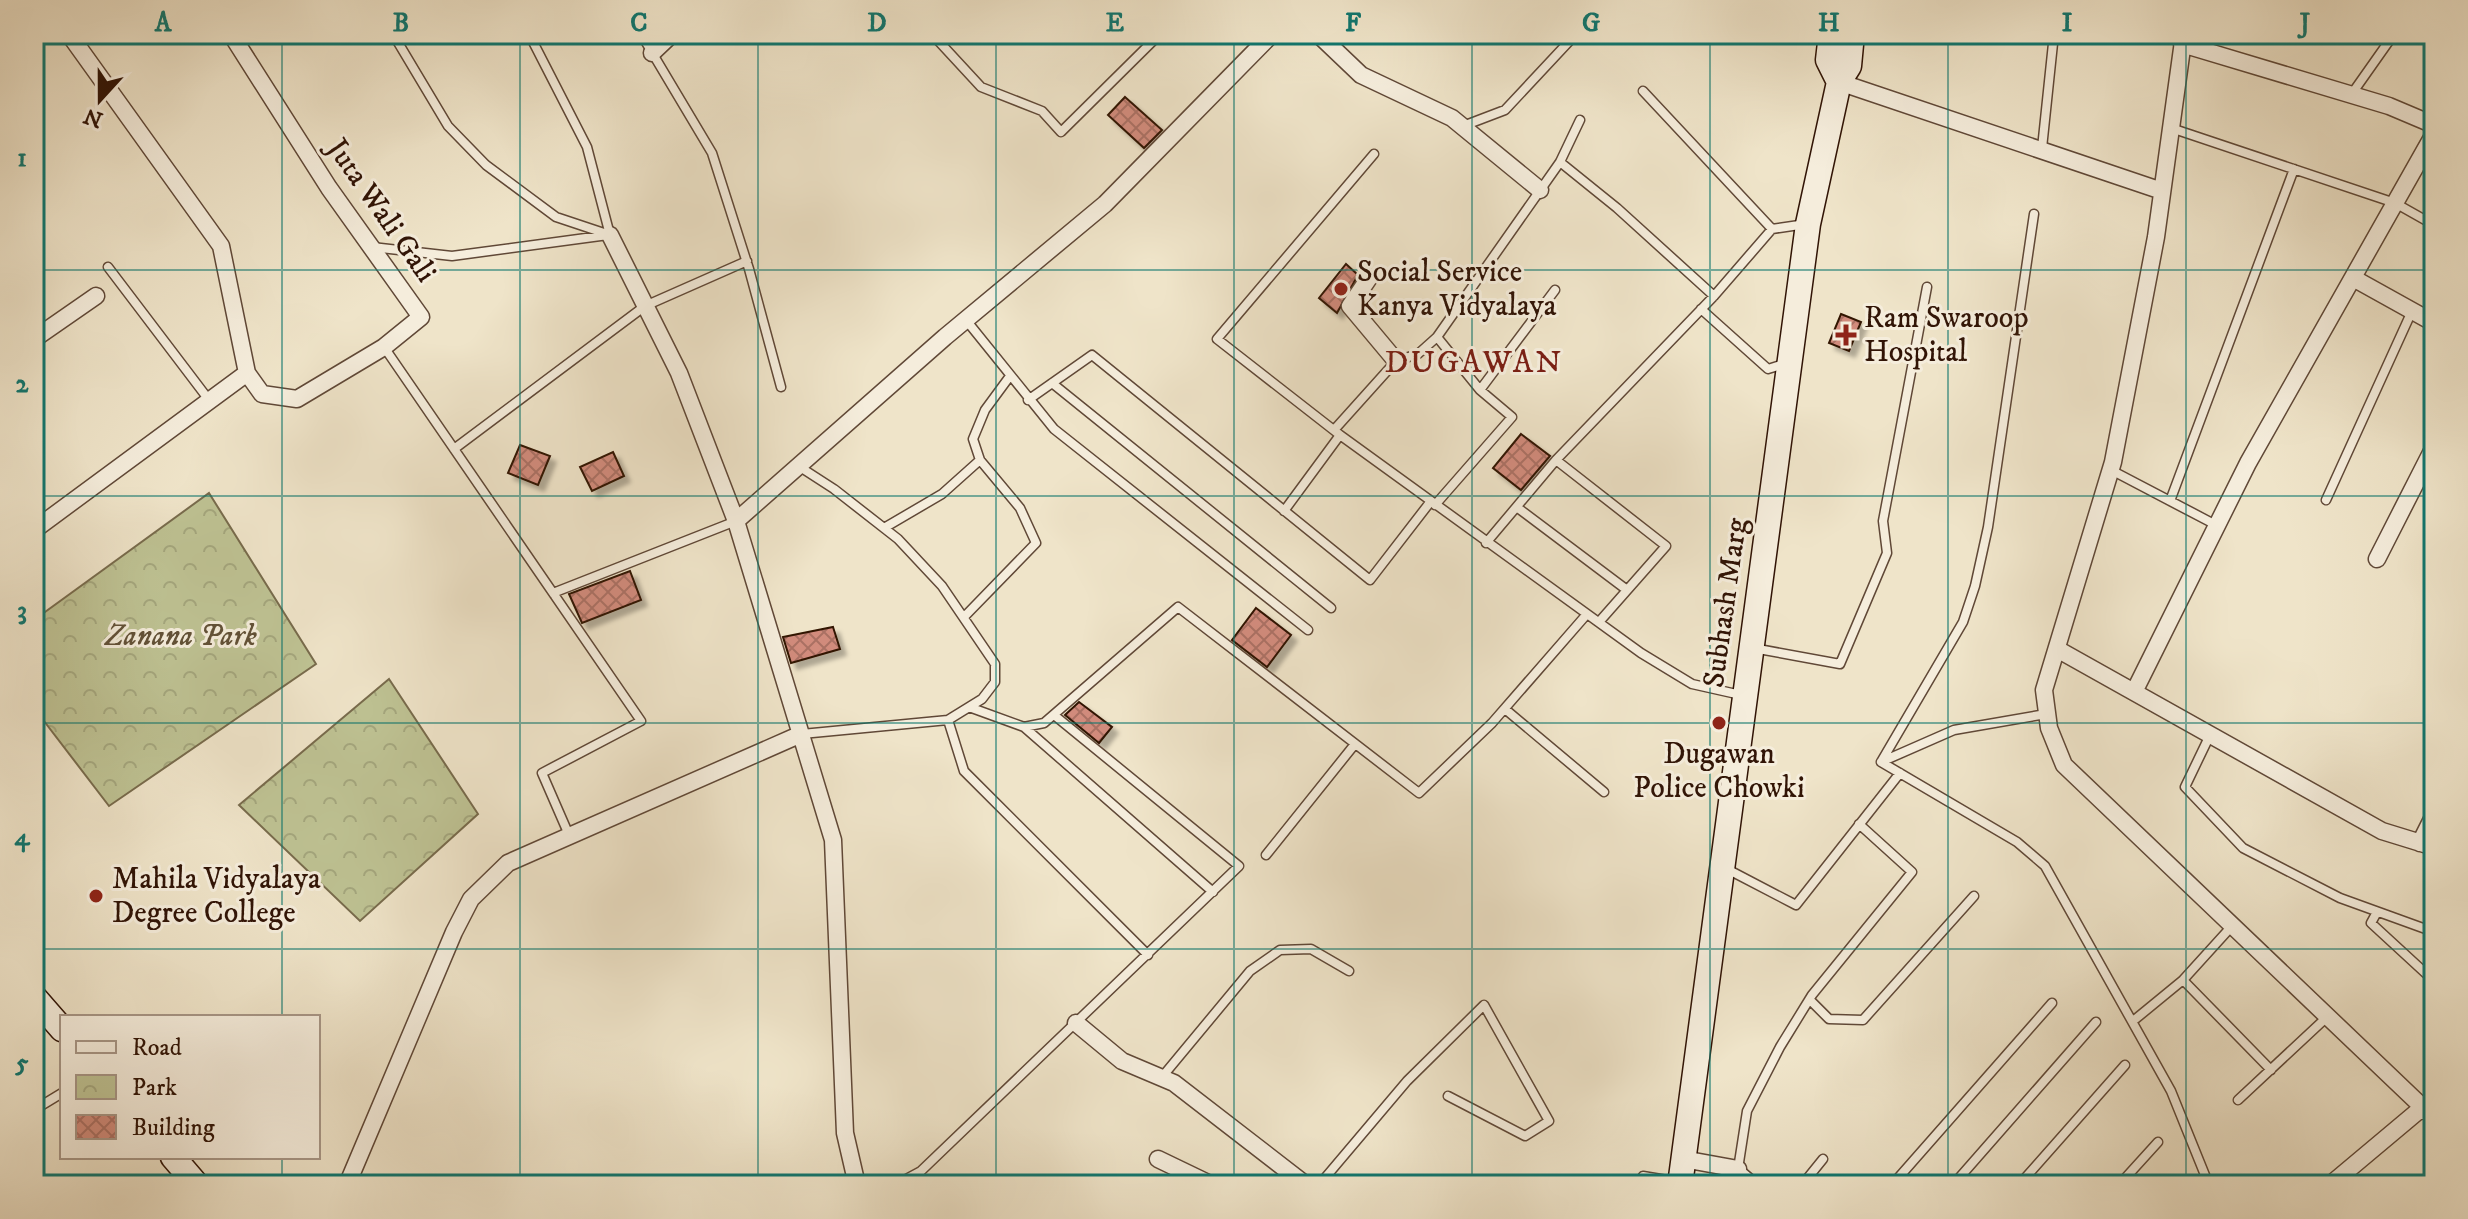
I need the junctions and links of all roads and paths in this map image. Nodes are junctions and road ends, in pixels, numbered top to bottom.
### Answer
1 (69, 34) edge
2 (231, 34) edge
3 (393, 34) edge
4 (529, 34) edge
5 (641, 34) edge
6 (672, 34) edge
7 (932, 34) edge
8 (1160, 34) edge
9 (1272, 34) edge
10 (1318, 34) edge
11 (1576, 34) edge
12 (1831, 34) edge
13 (1852, 34) edge
14 (2054, 34) edge
15 (2394, 34) edge
16 (2183, 39) edge
17 (652, 53) junction
18 (1839, 82) junction
19 (1643, 91) dead end
20 (2351, 95) junction
21 (1580, 120) dead end
22 (2434, 125) edge
23 (1462, 127) junction
24 (2171, 128) junction
25 (2434, 134) edge
26 (2042, 148) junction
27 (1374, 154) dead end
28 (1560, 162) junction
29 (2294, 169) junction
30 (1540, 190) junction
31 (2162, 191) junction
32 (2395, 203) junction
33 (2034, 214) dead end
34 (1808, 224) junction
35 (2434, 225) edge
36 (1772, 229) junction
37 (610, 235) junction
38 (371, 247) junction
39 (747, 261) junction
40 (108, 267) dead end
41 (1369, 278) dead end
42 (2353, 278) junction
43 (1927, 287) dead end
44 (1555, 290) dead end
45 (96, 296) dead end
46 (1714, 296) junction
47 (645, 306) junction
48 (1701, 309) junction
49 (2412, 311) junction
50 (966, 320) junction
51 (2434, 323) edge
52 (1437, 337) junction
53 (34, 339) edge
54 (384, 347) junction
55 (1396, 361) junction
56 (1791, 361) junction
57 (247, 373) junction
58 (1010, 376) junction
59 (1052, 383) junction
60 (781, 387) dead end
61 (1480, 390) junction
62 (209, 400) junction
63 (1028, 400) junction
64 (1337, 432) junction
65 (2434, 447) edge
66 (454, 449) junction
67 (980, 460) junction
68 (1556, 460) junction
69 (800, 467) junction
70 (2111, 470) junction
71 (2326, 500) dead end
72 (2170, 501) junction
73 (1433, 503) junction
74 (1518, 508) junction
75 (1284, 511) junction
76 (736, 521) junction
77 (2217, 526) junction
78 (884, 528) junction
79 (34, 530) edge
80 (1486, 543) junction
81 (2377, 559) dead end
82 (1627, 590) junction
83 (553, 593) junction
84 (1331, 608) dead end
85 (1587, 614) junction
86 (965, 616) junction
87 (1599, 622) junction
88 (1308, 630) dead end
89 (1752, 648) junction
90 (2057, 649) junction
91 (2134, 692) junction
92 (1745, 696) junction
93 (969, 707) junction
94 (1505, 709) junction
95 (2047, 714) junction
96 (1054, 715) junction
97 (948, 720) junction
98 (1024, 727) junction
99 (799, 735) junction
100 (2210, 735) junction
101 (1355, 744) junction
102 (1881, 762) junction
103 (1900, 773) junction
104 (1604, 792) dead end
105 (2434, 815) edge
106 (1859, 824) junction
107 (569, 836) junction
108 (2427, 845) edge
109 (1266, 855) dead end
110 (1721, 866) junction
111 (1213, 892) junction
112 (1974, 896) dead end
113 (2377, 912) junction
114 (2232, 926) junction
115 (2434, 932) edge
116 (1148, 955) junction
117 (1349, 971) dead end
118 (2183, 980) junction
119 (2434, 981) edge
120 (34, 997) edge
121 (1811, 1001) junction
122 (2052, 1003) dead end
123 (2327, 1017) junction
124 (2133, 1021) junction
125 (2096, 1022) dead end
126 (1076, 1023) junction
127 (60, 1027) edge
128 (2125, 1065) dead end
129 (2271, 1070) junction
130 (1161, 1077) junction
131 (60, 1094) edge
132 (1448, 1096) dead end
133 (2238, 1100) dead end
134 (34, 1110) edge
135 (2431, 1115) edge
136 (2158, 1142) dead end
137 (175, 1159) edge
138 (1158, 1159) dead end
139 (1823, 1159) dead end
140 (1738, 1169) junction
141 (1682, 1176) edge
142 (197, 1185) edge
143 (347, 1185) edge
144 (857, 1185) edge
145 (895, 1185) edge
146 (1212, 1185) edge
147 (1306, 1185) edge
148 (1319, 1185) edge
149 (1638, 1185) edge
150 (1731, 1185) edge
151 (1758, 1185) edge
152 (1802, 1185) edge
153 (1892, 1185) edge
154 (1953, 1185) edge
155 (2019, 1185) edge
156 (2119, 1185) edge
157 (2209, 1185) edge
158 (2330, 1185) edge

1 - 57 street
2 - 38 street, Juta Wali Gali
3 - 37 lane
4 - 37 lane
5 - 17 lane
6 - 17 street
7 - 8 lane
9 - 50 street
10 - 23 street
11 - 23 lane
12 - 18 main road, Subhash Marg
13 - 18 main road
14 - 26 lane
15 - 20 lane
16 - 20 street
16 - 24 street
17 - 39 lane
18 - 26 street
18 - 34 main road, Subhash Marg
19 - 36 lane
20 - 22 street
21 - 28 lane
23 - 30 street
24 - 29 lane
24 - 31 street
25 - 32 street
26 - 31 street
27 - 64 lane
28 - 30 lane
28 - 46 lane
29 - 32 lane
29 - 72 lane
30 - 52 lane
31 - 70 street
32 - 35 lane
32 - 42 street
33 - 102 lane
34 - 36 lane
34 - 56 main road, Subhash Marg
36 - 46 lane
37 - 38 lane
37 - 47 street
38 - 54 street, Juta Wali Gali
39 - 47 lane
39 - 60 lane
40 - 62 lane
41 - 55 street
42 - 49 street
42 - 77 street
43 - 89 lane
44 - 61 lane
45 - 53 street
46 - 48 lane
47 - 66 lane
47 - 76 street
48 - 56 lane
48 - 68 lane
49 - 51 street
49 - 71 lane
50 - 58 lane
50 - 69 street
52 - 55 lane
52 - 61 lane
54 - 57 street, Juta Wali Gali
54 - 66 lane
55 - 64 lane
56 - 89 main road, Subhash Marg
57 - 62 street
58 - 63 lane
58 - 67 lane
59 - 63 lane
59 - 75 lane
59 - 84 lane
61 - 73 lane
62 - 79 street
63 - 88 lane
64 - 73 lane
64 - 75 lane
65 - 81 street
66 - 83 lane
67 - 78 lane
67 - 86 lane
68 - 74 lane
68 - 82 lane
69 - 76 street
69 - 78 lane
70 - 72 lane
70 - 90 street
72 - 77 lane
73 - 75 lane
73 - 80 lane
74 - 80 lane
74 - 82 lane
76 - 83 lane
76 - 99 street
77 - 91 street
78 - 86 lane
80 - 85 lane
82 - 87 lane
83 - 107 lane
85 - 87 lane
85 - 94 lane
86 - 93 lane
87 - 92 lane
89 - 92 main road, Subhash Marg
90 - 91 street
90 - 95 street
91 - 100 street
92 - 110 main road, Subhash Marg
93 - 97 lane
93 - 98 lane
94 - 101 lane
94 - 104 lane
95 - 102 lane
95 - 114 street
96 - 98 lane
96 - 101 lane
96 - 111 lane
97 - 99 lane
97 - 116 lane
98 - 111 lane
99 - 107 street
99 - 144 street
100 - 108 street
100 - 113 lane
101 - 109 lane
102 - 103 lane
103 - 106 lane
103 - 124 lane
105 - 108 street
106 - 110 lane
106 - 121 lane
107 - 143 street
110 - 141 main road, Subhash Marg
111 - 116 lane
112 - 121 lane
113 - 115 lane
113 - 119 lane
114 - 118 lane
114 - 123 street
116 - 126 lane
117 - 130 lane
118 - 124 lane
118 - 129 lane
120 - 127 main road
121 - 140 lane
122 - 153 lane
123 - 129 lane
123 - 135 street
124 - 157 lane
125 - 154 lane
126 - 130 street
126 - 145 lane
128 - 155 lane
129 - 133 lane
130 - 147 street
131 - 134 lane
132 - 148 lane
135 - 158 street
136 - 156 lane
137 - 142 main road
138 - 146 street
139 - 152 lane
140 - 141 street
140 - 150 lane
140 - 151 lane
141 - 149 lane

